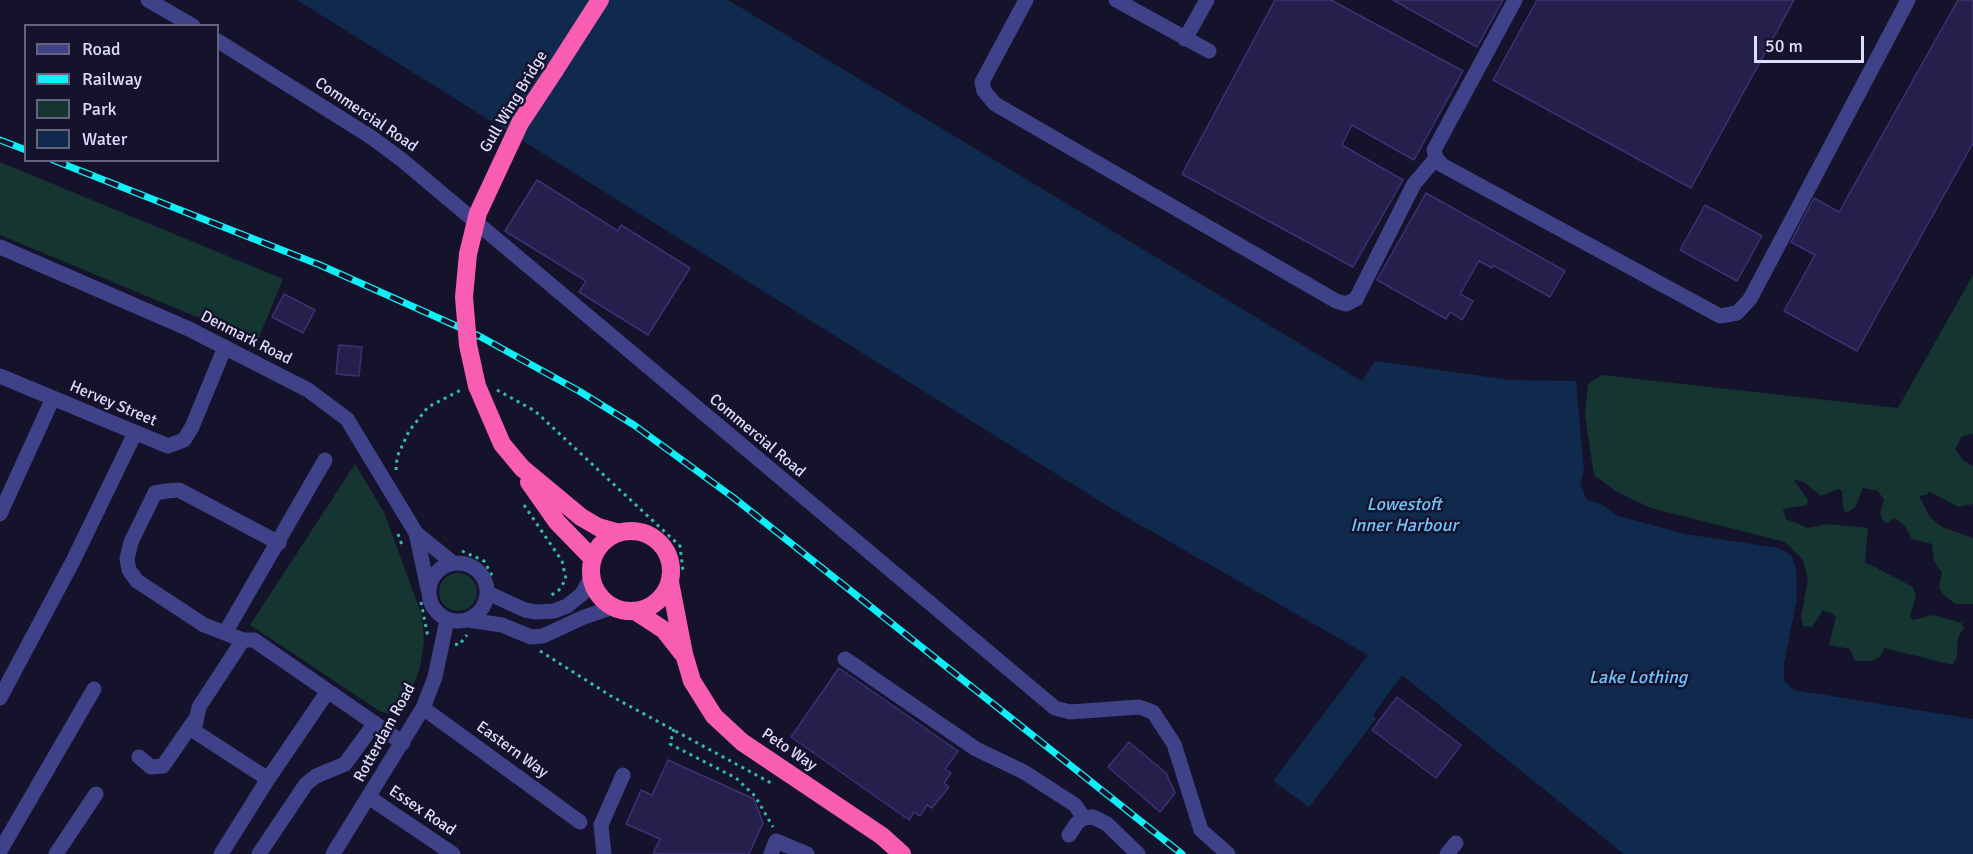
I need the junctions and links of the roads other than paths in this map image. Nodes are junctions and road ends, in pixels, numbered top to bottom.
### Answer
1 (148, 0) edge
2 (600, 0) edge
3 (1026, 0) edge
4 (1116, 0) edge
5 (1207, 0) edge
6 (1515, 0) edge
7 (1908, 0) edge
8 (190, 24) edge
9 (1185, 39) junction
10 (219, 42) edge
11 (1209, 51) dead end
12 (1436, 158) junction
13 (0, 247) edge
14 (225, 347) junction
15 (0, 376) edge
16 (53, 398) junction
17 (135, 433) junction
18 (325, 460) dead end
19 (522, 468) junction
20 (0, 514) edge
21 (416, 533) junction
22 (619, 533) junction
23 (279, 543) junction
24 (592, 559) junction
25 (453, 563) junction
26 (591, 578) junction
27 (670, 582) junction
28 (428, 590) junction
29 (488, 593) junction
30 (615, 608) junction
31 (635, 611) junction
32 (447, 620) junction
33 (468, 620) junction
34 (225, 633) junction
35 (243, 640) junction
36 (684, 654) junction
37 (845, 659) dead end
38 (94, 689) dead end
39 (328, 691) junction
40 (0, 698) edge
41 (423, 708) junction
42 (194, 720) junction
43 (375, 723) junction
44 (403, 743) junction
45 (139, 757) dead end
46 (623, 775) dead end
47 (268, 779) junction
48 (96, 794) dead end
49 (370, 798) junction
50 (1084, 818) junction
51 (580, 822) dead end
52 (1069, 835) dead end
53 (436, 849) edge
54 (0, 851) edge
55 (56, 854) edge
56 (220, 854) edge
57 (259, 854) edge
58 (333, 854) edge
59 (453, 854) edge
60 (604, 854) edge
61 (771, 854) edge
62 (807, 854) edge
63 (902, 854) edge
64 (1138, 854) edge
65 (1228, 854) edge

1 - 8 street
2 - 19 highway, Gull Wing Bridge, bridge
3 - 12 street
4 - 9 street
5 - 9 street
6 - 12 street
7 - 12 street
9 - 11 street
10 - 65 street, Commercial Road
13 - 14 street, Denmark Road
14 - 17 street, Hervey Street
14 - 21 street, Denmark Road
15 - 16 street, Hervey Street
16 - 17 street, Hervey Street
16 - 20 street
17 - 40 street
18 - 23 street
19 - 22 highway
19 - 24 highway
21 - 25 street, Denmark Road
21 - 28 street, Denmark Road
22 - 24 highway
22 - 27 highway
23 - 34 street
23 - 34 street
24 - 26 highway
25 - 28 street
25 - 29 street
26 - 29 street
26 - 30 highway
27 - 31 highway
27 - 36 highway, Peto Way
28 - 32 street
29 - 33 street
30 - 31 highway
30 - 33 street
31 - 36 highway, Peto Way
32 - 33 street
32 - 41 street, Rotterdam Road
34 - 35 street
35 - 39 street
35 - 42 street
36 - 63 highway, Peto Way
37 - 50 street
38 - 54 street
39 - 43 street
39 - 47 street
41 - 44 street, Rotterdam Road
41 - 51 street, Eastern Way
42 - 45 street
42 - 47 street
43 - 44 street
43 - 57 street
44 - 49 street, Rotterdam Road
46 - 60 street
47 - 56 street
48 - 55 street
49 - 53 street, Essex Road
49 - 58 street, Rotterdam Road
50 - 52 street
50 - 64 street
53 - 59 street, Essex Road
61 - 62 street

